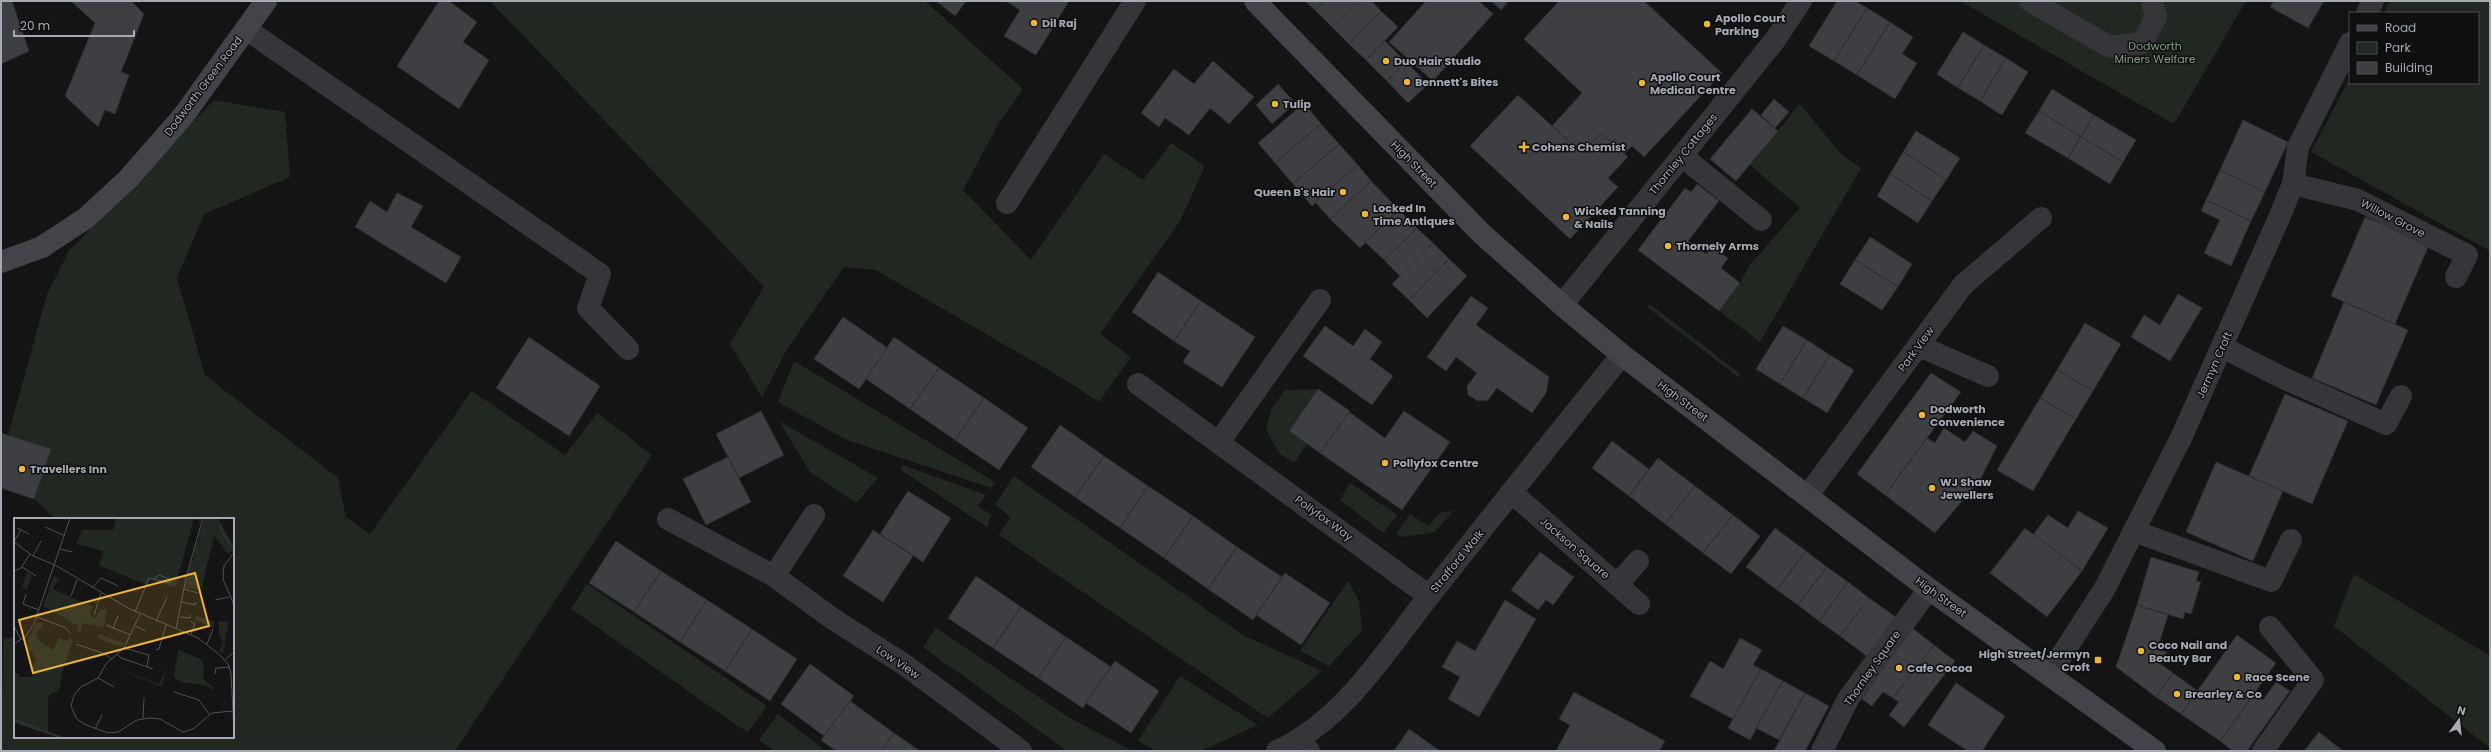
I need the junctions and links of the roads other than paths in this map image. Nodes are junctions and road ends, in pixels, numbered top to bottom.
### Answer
1 (266, 1) edge
2 (1135, 1) edge
3 (1255, 1) edge
4 (1801, 1) edge
5 (2030, 1) edge
6 (2152, 1) edge
7 (2373, 1) edge
8 (2368, 12) edge
9 (246, 29) junction
10 (2349, 45) edge
11 (1682, 156) junction
12 (2292, 184) junction
13 (1007, 203) dead end
14 (2041, 218) dead end
15 (1761, 220) dead end
16 (1, 262) edge
17 (2456, 277) dead end
18 (1320, 300) dead end
19 (1562, 305) junction
20 (1919, 346) junction
21 (2222, 347) junction
22 (628, 349) dead end
23 (1622, 354) junction
24 (1988, 376) dead end
25 (1138, 384) dead end
26 (2401, 396) dead end
27 (1219, 442) junction
28 (1511, 492) junction
29 (1808, 495) junction
30 (814, 515) dead end
31 (668, 519) dead end
32 (2134, 531) junction
33 (2291, 540) dead end
34 (1638, 561) dead end
35 (774, 576) junction
36 (1616, 585) junction
37 (1929, 588) junction
38 (1429, 596) junction
39 (1639, 604) dead end
40 (2270, 627) dead end
41 (2049, 675) junction
42 (1294, 748) edge
43 (1021, 751) edge
44 (1822, 751) edge
45 (2155, 751) edge
46 (2263, 751) edge

1 - 9 main road, Dodworth Green Road
2 - 13 street
3 - 19 main road, High Street
4 - 11 street, Thornley Cottages
5 - 6 street
7 - 8 street
9 - 16 main road, Dodworth Green Road
9 - 22 street
10 - 12 street, Jermyn Croft
11 - 15 street
11 - 19 street, Thornley Cottages
12 - 17 street, Willow Grove
12 - 21 street, Jermyn Croft
14 - 20 street, Park View
18 - 27 street
19 - 23 main road, High Street
20 - 24 street
20 - 29 street, Park View
21 - 26 street
21 - 32 street, Jermyn Croft
23 - 28 street, Strafford Walk
23 - 29 main road, High Street
25 - 27 street, Pollyfox Way
27 - 38 street, Pollyfox Way
28 - 36 street, Jackson Square
28 - 38 street, Strafford Walk
29 - 37 main road, High Street
30 - 35 street
31 - 35 street, Low View
32 - 33 street
32 - 41 street, Jermyn Croft
34 - 36 street
35 - 43 street, Low View
36 - 39 street, Jackson Square
37 - 41 main road, High Street
37 - 44 street, Thornley Square
38 - 42 street, Strafford Walk
40 - 46 street
41 - 45 main road, High Street

